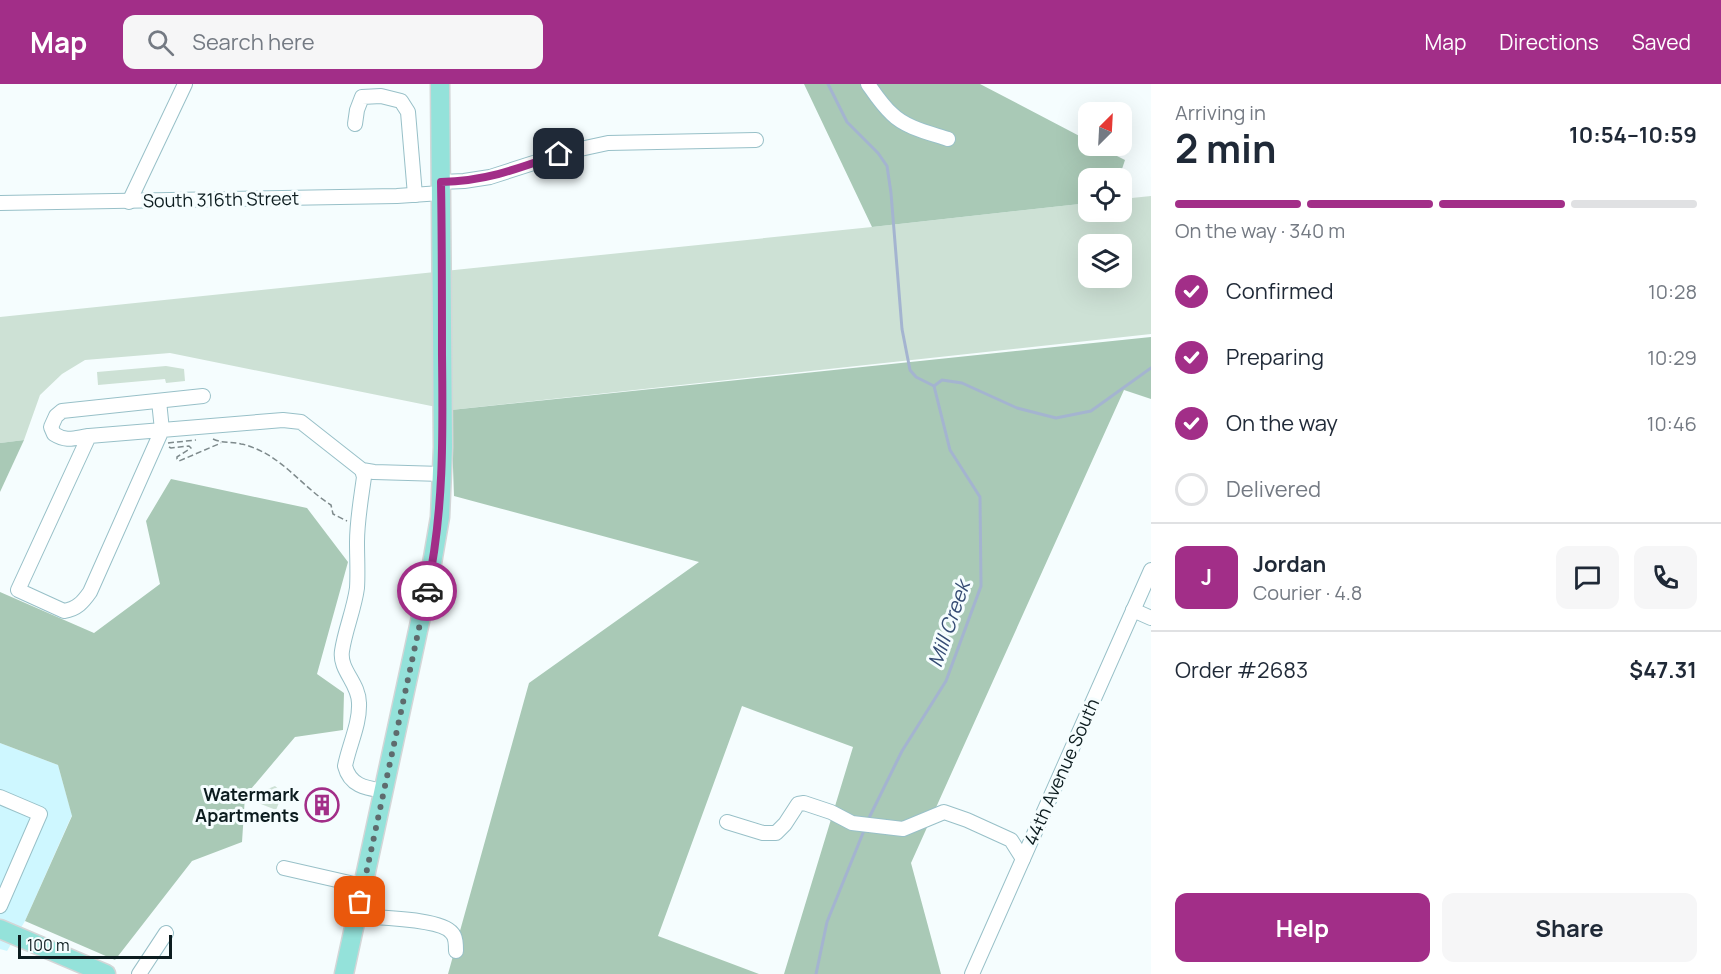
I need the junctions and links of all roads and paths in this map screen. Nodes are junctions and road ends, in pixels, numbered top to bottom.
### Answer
1 (185, 84) edge
2 (440, 84) edge
3 (868, 84) edge
4 (355, 124) dead end
5 (948, 139) dead end
6 (756, 140) dead end
7 (441, 187) junction
8 (415, 195) junction
9 (129, 202) junction
10 (0, 203) edge
11 (203, 396) dead end
12 (159, 401) junction
13 (162, 430) junction
14 (89, 436) junction
15 (213, 438) dead end
16 (201, 440) dead end
17 (222, 443) junction
18 (162, 444) junction
19 (362, 470) junction
20 (442, 474) junction
21 (358, 523) junction
22 (1151, 570) edge
23 (1133, 610) junction
24 (1151, 618) edge
25 (384, 791) junction
26 (0, 797) edge
27 (727, 822) dead end
28 (1023, 859) junction
29 (285, 868) dead end
30 (363, 886) junction
31 (0, 906) edge
32 (357, 916) junction
33 (0, 929) edge
34 (166, 933) dead end
35 (456, 951) dead end
36 (106, 974) edge
37 (139, 974) edge
38 (344, 974) edge
39 (972, 974) edge

1 - 9 street
2 - 7 main road
3 - 5 street
4 - 8 street
6 - 7 street, South 316th Street
7 - 8 street, South 316th Street
7 - 20 main road
8 - 9 street, South 316th Street
9 - 10 street, South 316th Street
11 - 12 street
12 - 13 street
12 - 14 street
13 - 14 street
13 - 18 street
13 - 19 street
14 - 18 street
15 - 17 path
16 - 18 path
17 - 18 path
17 - 21 path
19 - 20 street
19 - 21 street
20 - 25 main road
21 - 25 street
22 - 23 street, 44th Avenue South
23 - 24 street
23 - 28 street, 44th Avenue South
25 - 30 main road
26 - 31 street
27 - 28 street
28 - 39 street, 44th Avenue South
29 - 30 street
30 - 32 main road
32 - 35 street
32 - 38 main road
33 - 36 main road
34 - 37 street

